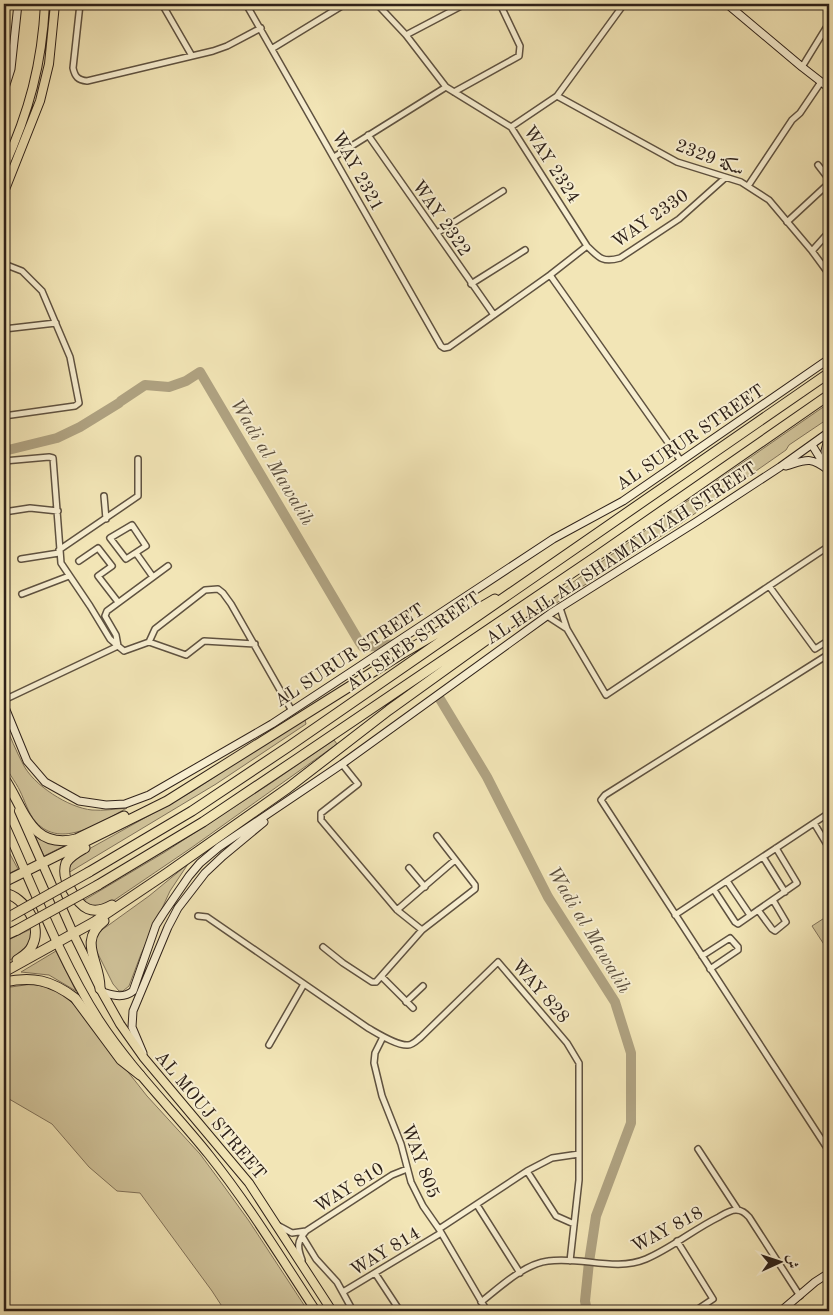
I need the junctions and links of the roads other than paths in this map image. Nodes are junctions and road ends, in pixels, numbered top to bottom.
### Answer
1 (18, 4) edge
2 (45, 4) edge
3 (54, 4) edge
4 (80, 4) edge
5 (162, 4) edge
6 (246, 4) edge
7 (345, 4) edge
8 (377, 4) edge
9 (465, 4) edge
10 (500, 4) edge
11 (624, 4) edge
12 (727, 4) edge
13 (828, 27) edge
14 (261, 28) junction
15 (406, 36) junction
16 (273, 48) junction
17 (192, 56) junction
18 (802, 67) junction
19 (821, 82) junction
20 (446, 87) junction
21 (829, 88) edge
22 (4, 91) edge
23 (454, 92) junction
24 (557, 96) junction
25 (511, 127) junction
26 (368, 135) junction
27 (334, 157) junction
28 (818, 165) dead end
29 (4, 167) edge
30 (725, 178) junction
31 (748, 186) junction
32 (503, 191) dead end
33 (4, 192) edge
34 (787, 222) junction
35 (829, 232) edge
36 (436, 233) junction
37 (588, 246) junction
38 (525, 250) dead end
39 (812, 251) junction
40 (4, 264) edge
41 (829, 274) edge
42 (550, 275) junction
43 (471, 284) junction
44 (494, 315) junction
45 (56, 323) junction
46 (4, 329) edge
47 (829, 359) edge
48 (829, 372) edge
49 (829, 395) edge
50 (4, 416) edge
51 (829, 434) edge
52 (812, 445) junction
53 (138, 459) dead end
54 (4, 461) edge
55 (681, 461) junction
56 (780, 467) junction
57 (829, 471) edge
58 (104, 496) dead end
59 (58, 511) junction
60 (4, 512) edge
61 (106, 519) junction
62 (829, 546) edge
63 (59, 552) junction
64 (136, 553) junction
65 (596, 556) junction
66 (21, 559) dead end
67 (79, 561) dead end
68 (168, 566) dead end
69 (539, 574) junction
70 (69, 576) junction
71 (153, 577) junction
72 (769, 586) junction
73 (22, 594) dead end
74 (118, 602) junction
75 (560, 608) junction
76 (547, 616) junction
77 (567, 629) junction
78 (829, 640) edge
79 (149, 642) junction
80 (254, 644) junction
81 (118, 646) junction
82 (829, 654) edge
83 (4, 700) edge
84 (4, 705) edge
85 (292, 711) junction
86 (342, 764) junction
87 (4, 778) edge
88 (167, 801) junction
89 (284, 805) junction
90 (828, 816) edge
91 (127, 821) junction
92 (4, 823) edge
93 (814, 824) junction
94 (437, 836) dead end
95 (776, 848) junction
96 (829, 848) edge
97 (763, 857) junction
98 (455, 860) junction
99 (42, 863) junction
100 (410, 868) dead end
101 (26, 871) junction
102 (727, 881) junction
103 (4, 882) edge
104 (153, 882) junction
105 (425, 887) junction
106 (141, 889) junction
107 (714, 890) junction
108 (785, 892) junction
109 (4, 893) edge
110 (773, 900) junction
111 (397, 910) junction
112 (758, 910) junction
113 (163, 914) junction
114 (675, 915) junction
115 (750, 915) junction
116 (198, 916) dead end
117 (6, 918) edge
118 (168, 926) junction
119 (422, 930) junction
120 (74, 935) junction
121 (4, 936) edge
122 (58, 943) junction
123 (323, 947) dead end
124 (702, 956) junction
125 (4, 967) edge
126 (710, 969) junction
127 (4, 972) edge
128 (382, 977) junction
129 (4, 982) edge
130 (304, 984) junction
131 (423, 986) dead end
132 (101, 990) junction
133 (406, 1002) junction
134 (412, 1008) dead end
135 (383, 1037) junction
136 (269, 1045) dead end
137 (144, 1058) junction
138 (140, 1075) junction
139 (698, 1149) dead end
140 (829, 1151) edge
141 (579, 1154) junction
142 (407, 1169) junction
143 (527, 1171) junction
144 (477, 1205) junction
145 (738, 1210) junction
146 (273, 1222) junction
147 (574, 1224) junction
148 (306, 1231) junction
149 (440, 1231) junction
150 (302, 1236) junction
151 (677, 1241) junction
152 (570, 1261) junction
153 (306, 1272) junction
154 (375, 1273) junction
155 (520, 1273) junction
156 (829, 1273) edge
157 (343, 1292) junction
158 (800, 1296) junction
159 (481, 1302) junction
160 (316, 1311) edge
161 (332, 1311) edge
162 (353, 1311) edge
163 (400, 1311) edge
164 (487, 1311) edge
165 (695, 1311) edge
166 (781, 1311) edge

1 - 22 street
2 - 29 main road
3 - 33 main road
4 - 17 street
5 - 17 street
6 - 14 street, WAY 2321
7 - 16 street
8 - 15 street, WAY 2324
9 - 15 street
10 - 23 street
11 - 24 street
12 - 18 street
13 - 18 street
14 - 16 street, WAY 2321
14 - 17 street
15 - 20 street, WAY 2324
16 - 27 street, WAY 2321
18 - 19 street
19 - 21 street
19 - 31 street
20 - 23 street, WAY 2324
20 - 26 street
23 - 25 street, WAY 2324
24 - 25 street
24 - 30 street, سكة 2329
25 - 37 street, WAY 2324
26 - 27 street
26 - 36 street, WAY 2322
27 - 44 street, WAY 2321
28 - 34 street
30 - 31 street, سكة 2329
30 - 37 street, WAY 2330
31 - 34 street, سكة 2329
32 - 36 street
34 - 39 street, سكة 2329
35 - 39 street
36 - 43 street, WAY 2322
37 - 42 street
38 - 43 street
39 - 41 street, سكة 2329
40 - 45 street
42 - 44 street
42 - 55 street
43 - 44 street, WAY 2322
45 - 46 street
45 - 50 street
47 - 55 street, AL SURUR STREET
48 - 69 highway, AL SEEB STREET
49 - 65 highway, AL SEEB STREET
51 - 52 street, AL HAIL AL SHAMALIYAH STREET
51 - 57 street
52 - 56 street, AL HAIL AL SHAMALIYAH STREET
52 - 57 street
53 - 61 street
54 - 59 street
55 - 85 street, AL SURUR STREET
56 - 57 street
56 - 75 street, AL HAIL AL SHAMALIYAH STREET
58 - 61 street
59 - 60 street
59 - 63 street
61 - 63 street
62 - 72 street
63 - 66 street
63 - 70 street
64 - 64 street
64 - 71 street
65 - 104 highway
65 - 121 highway, AL SEEB STREET, bridge
67 - 74 street
68 - 71 street
69 - 88 highway
69 - 117 highway, AL SEEB STREET, bridge
70 - 73 street
70 - 81 street
71 - 74 street
72 - 77 street
72 - 78 street
74 - 81 street
75 - 76 street, AL HAIL AL SHAMALIYAH STREET
75 - 77 street
76 - 77 street
76 - 86 street, AL HAIL AL SHAMALIYAH STREET
79 - 80 street
79 - 80 street
79 - 81 street
80 - 85 street
81 - 83 street
82 - 114 street
84 - 85 street, AL SURUR STREET
86 - 89 street, AL HAIL AL SHAMALIYAH STREET
86 - 111 street
87 - 88 highway
87 - 99 main road, AL MOUJ STREET
88 - 91 highway
89 - 113 street, AL HAIL AL SHAMALIYAH STREET
89 - 118 street, AL HAIL AL SHAMALIYAH STREET
90 - 93 street
91 - 99 highway
91 - 106 highway
92 - 101 main road, AL MOUJ STREET
93 - 95 street
93 - 96 street
94 - 98 street
95 - 97 street
95 - 108 street
97 - 102 street
97 - 108 street
98 - 105 street
98 - 119 street
99 - 101 highway
99 - 120 main road, AL MOUJ STREET
100 - 105 street
101 - 103 highway
101 - 122 main road, AL MOUJ STREET
102 - 107 street
102 - 115 street
104 - 106 highway
104 - 132 highway
105 - 111 street
106 - 120 highway
107 - 114 street
107 - 115 street
108 - 110 street
109 - 125 highway
110 - 112 street
110 - 112 street
111 - 119 street
112 - 115 street
113 - 118 street
113 - 132 street, AL HAIL AL SHAMALIYAH STREET
114 - 124 street
116 - 130 street, WAY 828
118 - 137 street, AL HAIL AL SHAMALIYAH STREET
119 - 128 street
120 - 122 highway
120 - 132 main road, AL MOUJ STREET
122 - 127 highway
122 - 138 main road, AL MOUJ STREET
123 - 128 street
124 - 126 street
124 - 126 street
126 - 140 street
128 - 133 street
129 - 138 highway
130 - 135 street, WAY 828
130 - 136 street
131 - 133 street
132 - 137 main road, AL MOUJ STREET
133 - 134 street
135 - 141 street, WAY 828
135 - 142 street, WAY 805
137 - 146 main road, AL MOUJ STREET
138 - 160 main road, AL MOUJ STREET
139 - 145 street
141 - 143 street
141 - 147 street
142 - 148 street, WAY 810
142 - 149 street, WAY 805
143 - 144 street
143 - 147 street
144 - 149 street
144 - 155 street
145 - 151 street, WAY 818
145 - 158 street
146 - 148 street, WAY 810
146 - 153 main road, AL MOUJ STREET
147 - 152 street
148 - 150 street, WAY 810
149 - 154 street, WAY 814
149 - 159 street, WAY 805
150 - 153 street
150 - 157 street
151 - 152 street, WAY 818
151 - 165 street
152 - 155 street, WAY 818
153 - 161 main road, AL MOUJ STREET
154 - 157 street, WAY 814
154 - 163 street
155 - 159 street, WAY 818
156 - 158 street
157 - 162 street
158 - 166 street
159 - 164 street, WAY 805

